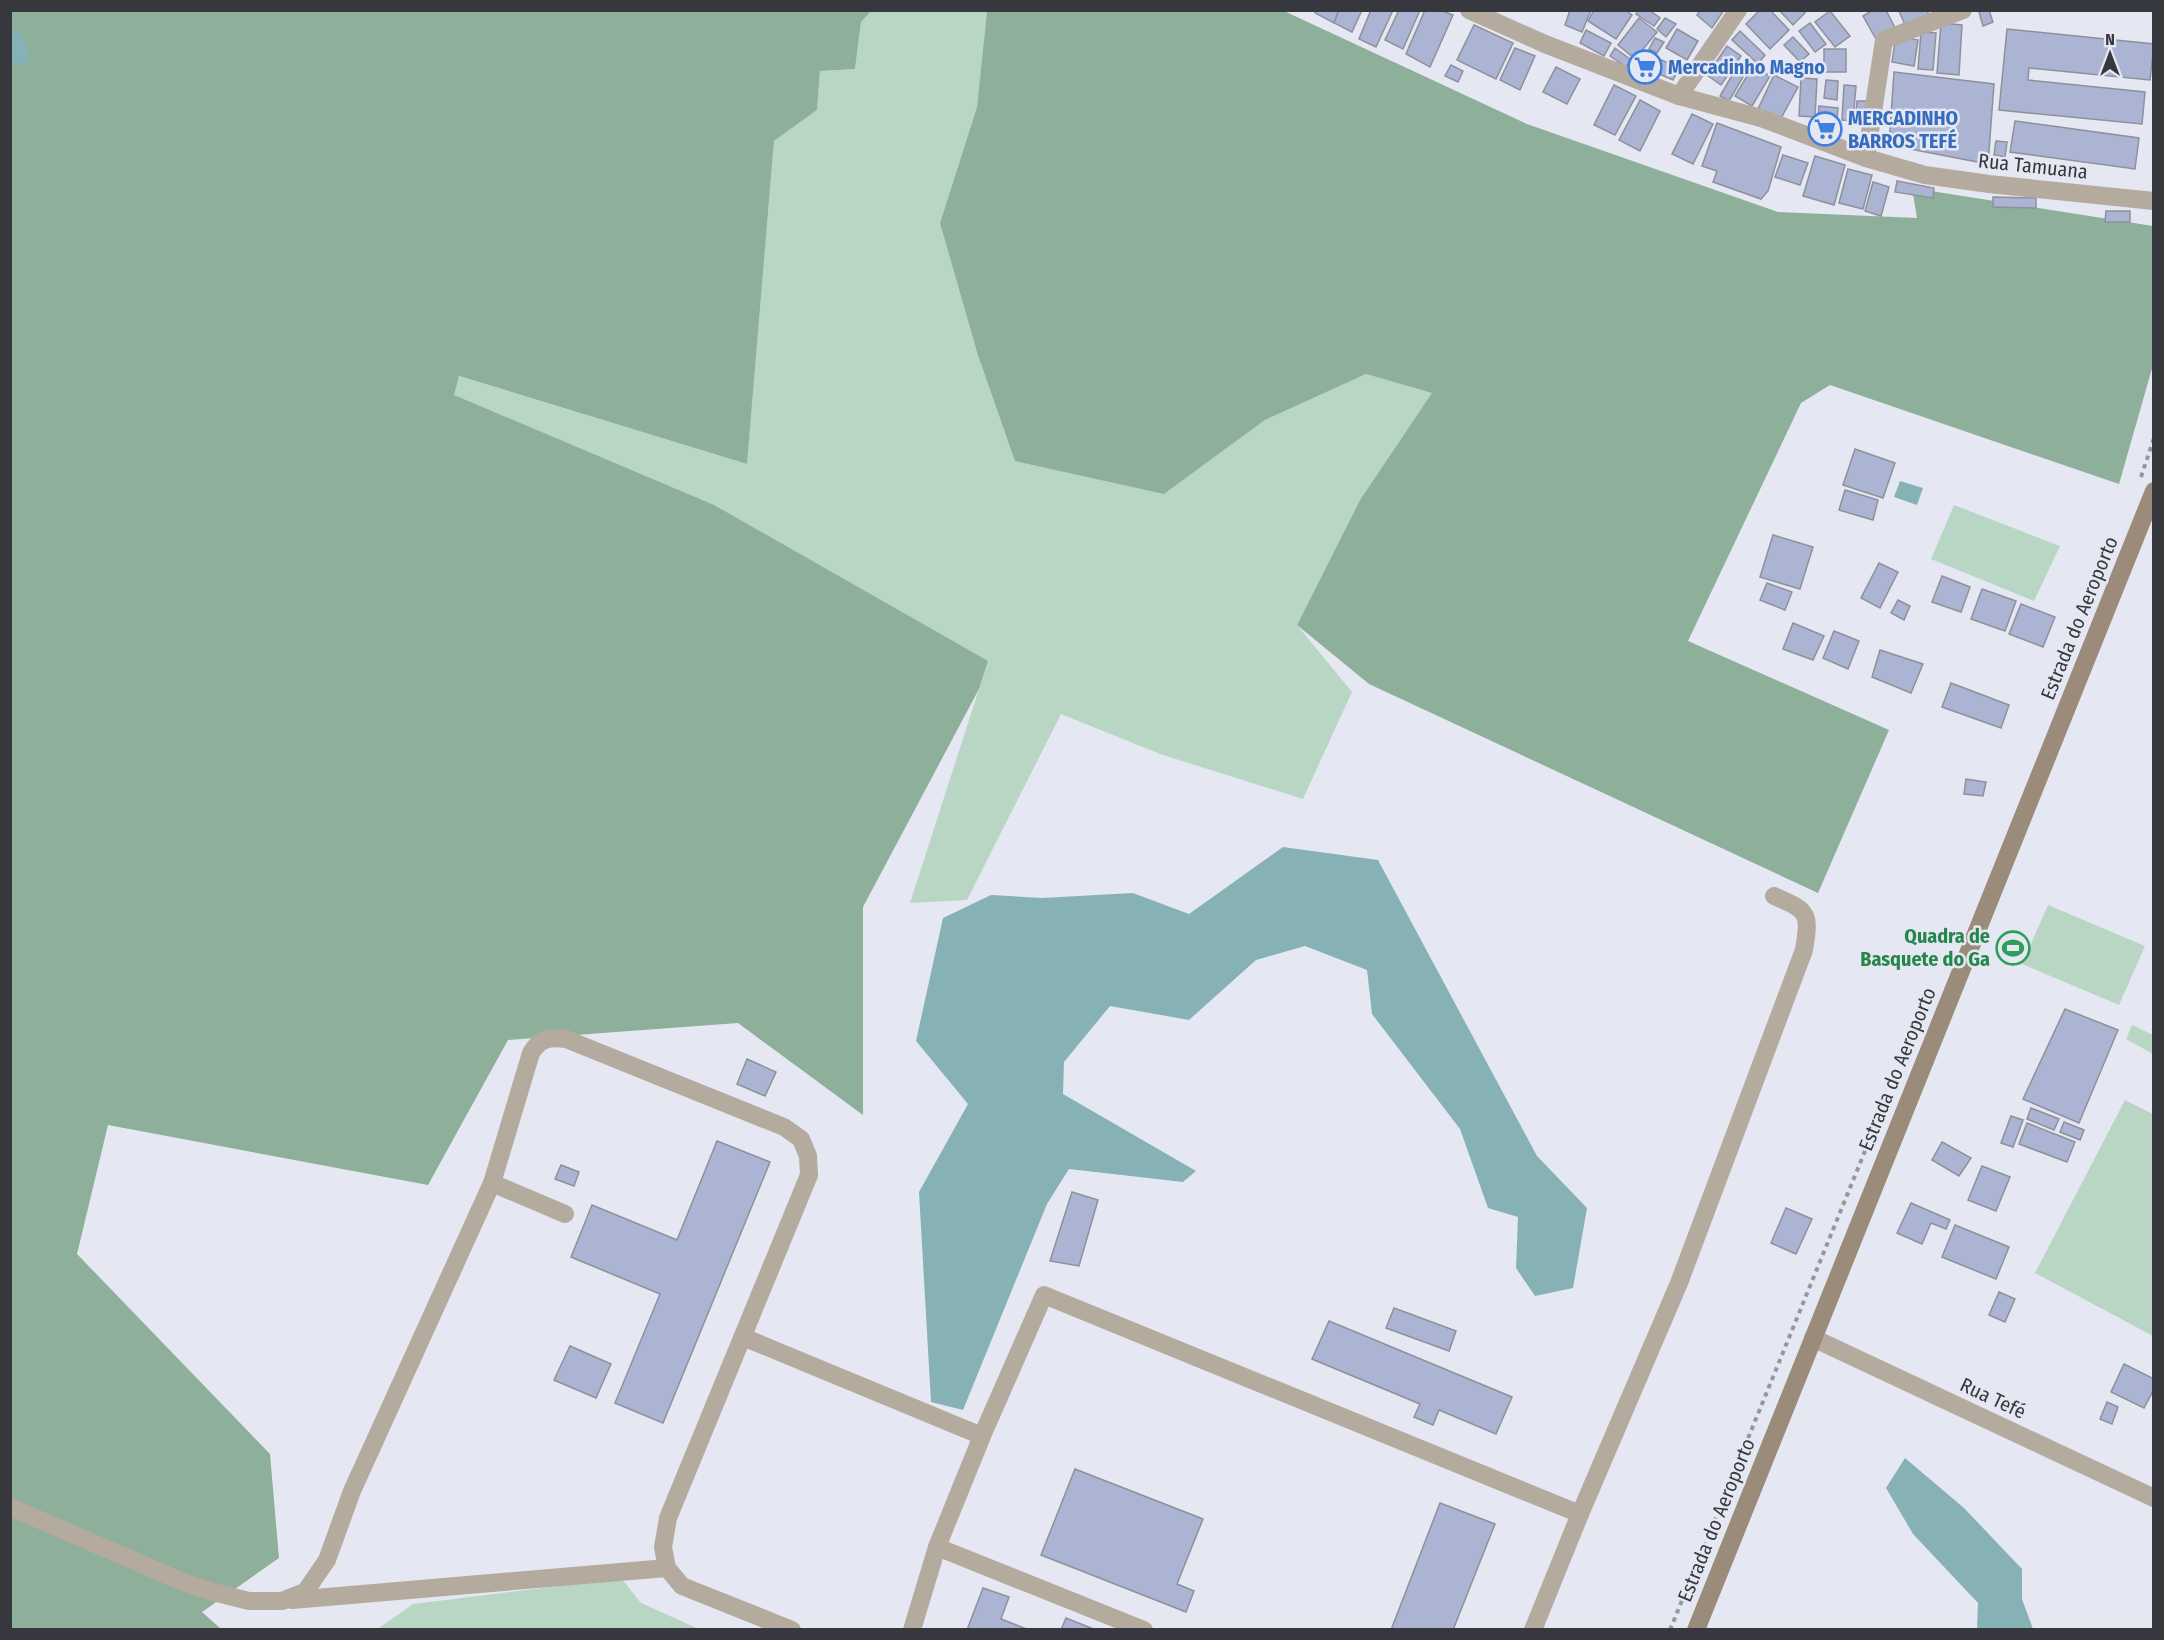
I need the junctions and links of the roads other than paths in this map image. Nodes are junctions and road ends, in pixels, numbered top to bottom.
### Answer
1 (1469, 10) edge
2 (1738, 10) edge
3 (1963, 10) edge
4 (1679, 96) junction
5 (1866, 158) junction
6 (2154, 201) edge
7 (2154, 491) edge
8 (1774, 896) dead end
9 (492, 1183) junction
10 (565, 1214) dead end
11 (743, 1337) junction
12 (1813, 1338) junction
13 (982, 1436) junction
14 (2154, 1498) edge
15 (10, 1507) edge
16 (1580, 1514) junction
17 (937, 1547) junction
18 (667, 1568) junction
19 (282, 1601) junction
20 (792, 1629) edge
21 (912, 1629) edge
22 (1144, 1629) edge
23 (1533, 1629) edge
24 (1696, 1629) edge

1 - 4 street, Rua Tamuana
2 - 4 street
3 - 5 street
4 - 5 street, Rua Tamuana
5 - 6 street, Rua Tamuana
7 - 12 street, Estrada do Aeroporto
8 - 16 street
9 - 10 street
9 - 11 street
9 - 19 street
11 - 13 street
11 - 18 street
12 - 14 street, Rua Tefé
12 - 24 street, Estrada do Aeroporto
13 - 16 street
13 - 17 street
15 - 19 street
16 - 23 street
17 - 21 street
17 - 22 street
18 - 19 street
18 - 20 street

